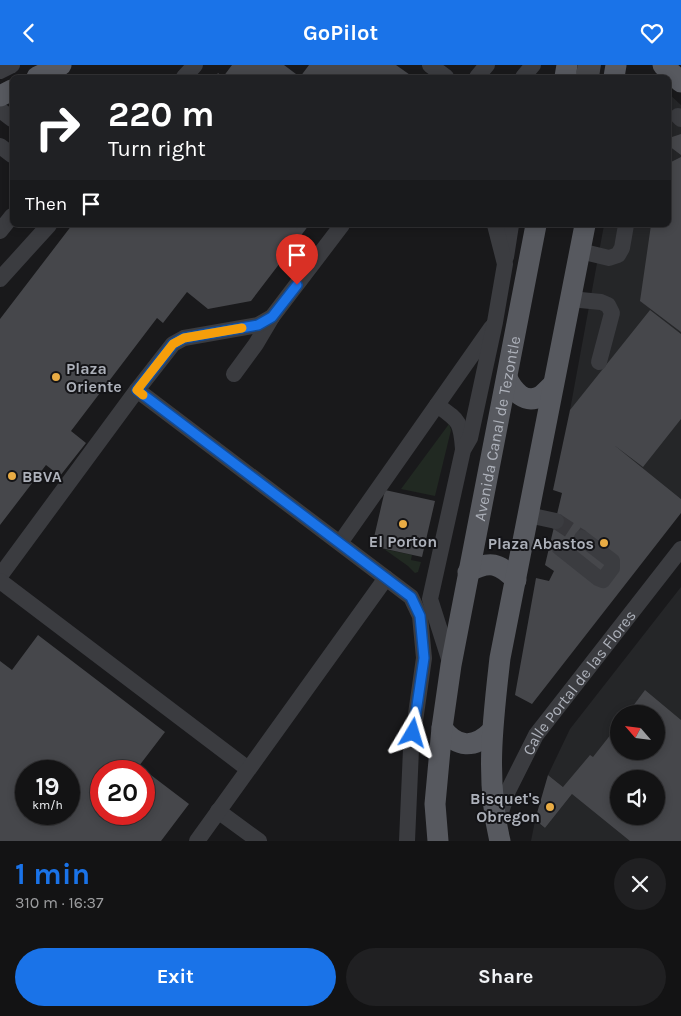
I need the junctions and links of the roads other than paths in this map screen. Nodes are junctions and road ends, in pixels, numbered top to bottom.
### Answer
1 (12, 65) edge
2 (61, 65) edge
3 (195, 65) edge
4 (430, 65) edge
5 (533, 65) edge
6 (663, 65) edge
7 (0, 71) edge
8 (41, 75) edge
9 (186, 75) edge
10 (443, 75) edge
11 (525, 75) edge
12 (681, 82) edge
13 (10, 218) edge
14 (47, 227) edge
15 (340, 227) edge
16 (496, 227) edge
17 (511, 227) edge
18 (536, 227) edge
19 (584, 227) edge
20 (626, 227) edge
21 (0, 231) edge
22 (580, 251) junction
23 (505, 264) junction
24 (0, 279) edge
25 (570, 299) junction
26 (272, 317) junction
27 (495, 322) junction
28 (599, 362) dead end
29 (234, 373) dead end
30 (507, 378) junction
31 (553, 385) junction
32 (137, 390) junction
33 (437, 405) junction
34 (463, 450) junction
35 (528, 515) junction
36 (556, 521) tunnel mouth
37 (582, 538) tunnel mouth
38 (340, 543) junction
39 (559, 547) dead end
40 (681, 549) edge
41 (468, 571) junction
42 (0, 576) edge
43 (386, 577) junction
44 (516, 580) junction
45 (0, 581) edge
46 (450, 665) junction
47 (442, 728) junction
48 (492, 731) junction
49 (248, 769) junction
50 (218, 811) junction
51 (496, 836) edge
52 (196, 841) edge
53 (259, 841) edge
54 (407, 841) edge
55 (438, 841) edge

1 - 7 street
2 - 8 main road
3 - 9 street
4 - 10 street
5 - 11 street
6 - 12 main road
13 - 21 street
14 - 24 street
15 - 26 street
16 - 23 street
17 - 23 street
18 - 30 main road, Avenida Canal de Tezontle
19 - 22 main road
20 - 22 street
22 - 25 main road
23 - 27 street
25 - 28 street
25 - 31 main road
26 - 29 street
26 - 32 street
27 - 33 street
27 - 34 street
30 - 31 main road
30 - 41 main road, Avenida Canal de Tezontle
31 - 35 main road
32 - 38 street
32 - 42 street
33 - 34 street
33 - 38 street
34 - 46 street
35 - 36 street
35 - 44 main road
37 - 39 street
38 - 43 street
40 - 51 street, Calle Portal de las Flores
41 - 44 main road
41 - 46 main road, Avenida Canal de Tezontle
43 - 49 street
43 - 54 street
44 - 48 main road
45 - 49 street
46 - 47 main road, Avenida Canal de Tezontle
47 - 48 main road
47 - 55 main road, Avenida Canal de Tezontle
48 - 51 main road
49 - 50 street
50 - 52 street
50 - 53 street

